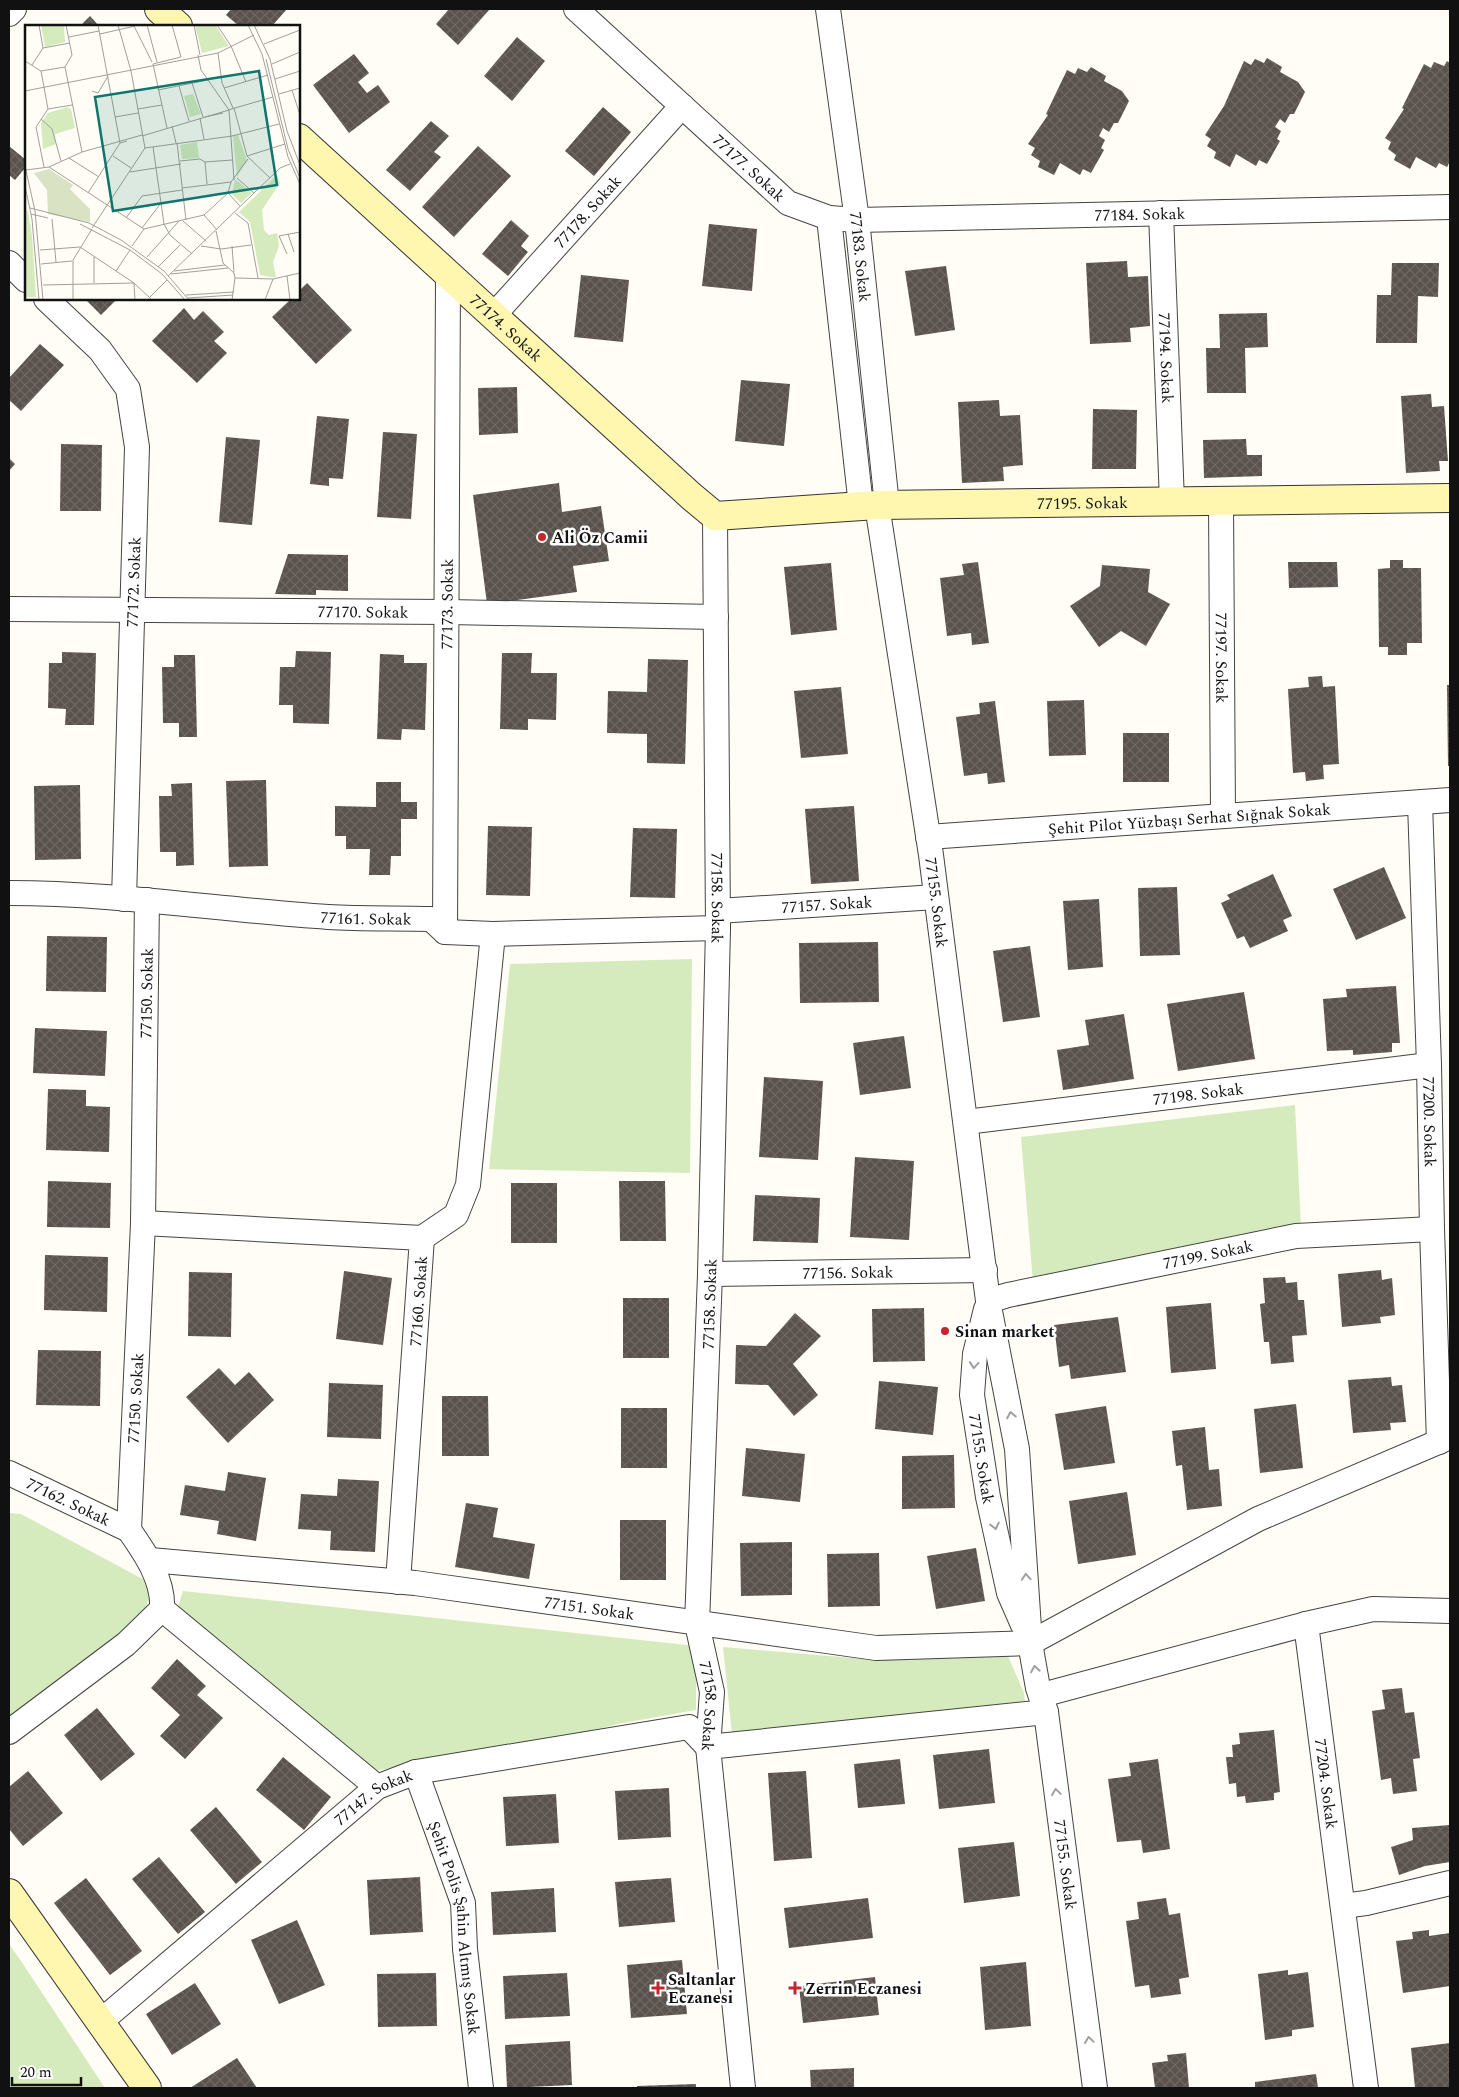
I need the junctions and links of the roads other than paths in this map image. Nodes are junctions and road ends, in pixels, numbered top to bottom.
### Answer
1 (14, 9) edge
2 (159, 9) edge
3 (576, 9) edge
4 (828, 9) edge
5 (9, 14) edge
6 (177, 25) edge
7 (682, 106) junction
8 (300, 139) edge
9 (1450, 207) edge
10 (1161, 213) junction
11 (829, 218) junction
12 (857, 220) junction
13 (9, 264) edge
14 (448, 276) junction
15 (25, 279) edge
16 (47, 300) edge
17 (493, 316) junction
18 (1450, 498) edge
19 (1172, 502) junction
20 (1221, 502) junction
21 (875, 506) junction
22 (715, 516) junction
23 (9, 609) edge
24 (132, 610) junction
25 (448, 612) junction
26 (716, 617) junction
27 (1450, 800) edge
28 (1420, 803) junction
29 (1223, 816) junction
30 (928, 837) junction
31 (9, 893) edge
32 (936, 897) junction
33 (136, 899) junction
34 (718, 919) junction
35 (445, 932) junction
36 (493, 934) junction
37 (1430, 1065) junction
38 (966, 1122) junction
39 (143, 1223) junction
40 (1432, 1230) junction
41 (422, 1238) junction
42 (985, 1270) junction
43 (710, 1274) junction
44 (988, 1301) junction
45 (1445, 1439) edge
46 (9, 1473) edge
47 (129, 1530) junction
48 (150, 1560) junction
49 (398, 1582) junction
50 (162, 1609) junction
51 (1450, 1611) edge
52 (698, 1624) junction
53 (1306, 1624) junction
54 (1030, 1643) junction
55 (1044, 1704) junction
56 (9, 1732) edge
57 (708, 1747) junction
58 (416, 1772) junction
59 (377, 1786) junction
60 (1450, 1883) edge
61 (9, 1893) edge
62 (1343, 1906) junction
63 (100, 2022) junction
64 (147, 2088) edge
65 (481, 2088) edge
66 (743, 2088) edge
67 (1095, 2088) edge
68 (1366, 2088) edge

1 - 5 street
2 - 6 main road
3 - 7 street, 77177. Sokak
4 - 12 street, 77183. Sokak
7 - 11 street, 77177. Sokak
7 - 17 street, 77178. Sokak
8 - 14 main road, 77174. Sokak
9 - 10 street, 77184. Sokak
10 - 12 street, 77184. Sokak
10 - 19 street, 77194. Sokak
11 - 12 street, 77184. Sokak
11 - 21 street
12 - 21 street, 77183. Sokak
13 - 15 street
14 - 17 main road, 77174. Sokak
14 - 25 street, 77173. Sokak
16 - 24 street, 77172. Sokak
17 - 22 main road, 77174. Sokak
18 - 20 main road, 77195. Sokak
19 - 20 main road, 77195. Sokak
19 - 21 main road, 77195. Sokak
20 - 29 street, 77197. Sokak
21 - 22 main road, 77195. Sokak
21 - 30 street, 77155. Sokak
22 - 26 street, 77158. Sokak
23 - 24 street, 77170. Sokak
24 - 25 street, 77170. Sokak
24 - 33 street, 77172. Sokak
25 - 26 street, 77170. Sokak
25 - 35 street, 77173. Sokak
26 - 34 street, 77158. Sokak
27 - 28 street, Şehit Pilot Yüzbaşı Serhat Sığnak Sokak
28 - 29 street, Şehit Pilot Yüzbaşı Serhat Sığnak Sokak
28 - 37 street, 77200. Sokak
29 - 30 street, Şehit Pilot Yüzbaşı Serhat Sığnak Sokak
30 - 32 street, 77155. Sokak
31 - 33 street, 77161. Sokak
32 - 34 street, 77157. Sokak
32 - 38 street, 77155. Sokak
33 - 35 street, 77161. Sokak
33 - 39 street, 77150. Sokak
34 - 36 street
34 - 43 street, 77158. Sokak
35 - 36 street
36 - 41 street
37 - 38 street, 77198. Sokak
37 - 40 street, 77200. Sokak
38 - 42 street, 77155. Sokak
39 - 41 street, 77160. Sokak
39 - 47 street, 77150. Sokak
40 - 44 street, 77199. Sokak
40 - 45 street, 77200. Sokak
41 - 49 street, 77160. Sokak
42 - 43 street, 77156. Sokak
42 - 44 street, 77155. Sokak
43 - 52 street, 77158. Sokak
54 -> 44 street, 77155. Sokak
44 -> 54 street, 77155. Sokak
45 - 54 street
46 - 47 street, 77162. Sokak
47 - 48 street
48 - 49 street, 77151. Sokak
48 - 50 street
49 - 52 street, 77151. Sokak
50 - 56 street
50 - 59 street
51 - 53 street
52 - 54 street, 77151. Sokak
52 - 57 street, 77158. Sokak
53 - 55 street
53 - 62 street, 77204. Sokak
55 -> 54 street, 77155. Sokak
55 - 57 street
67 -> 55 street, 77155. Sokak
57 - 58 street, 77147. Sokak
57 - 66 street, 77158. Sokak
58 - 59 street, 77147. Sokak
58 - 65 street, Şehit Polis Şahin Altmış Sokak
59 - 63 street, 77147. Sokak
60 - 62 street
61 - 63 main road
62 - 68 street, 77204. Sokak
63 - 64 main road

